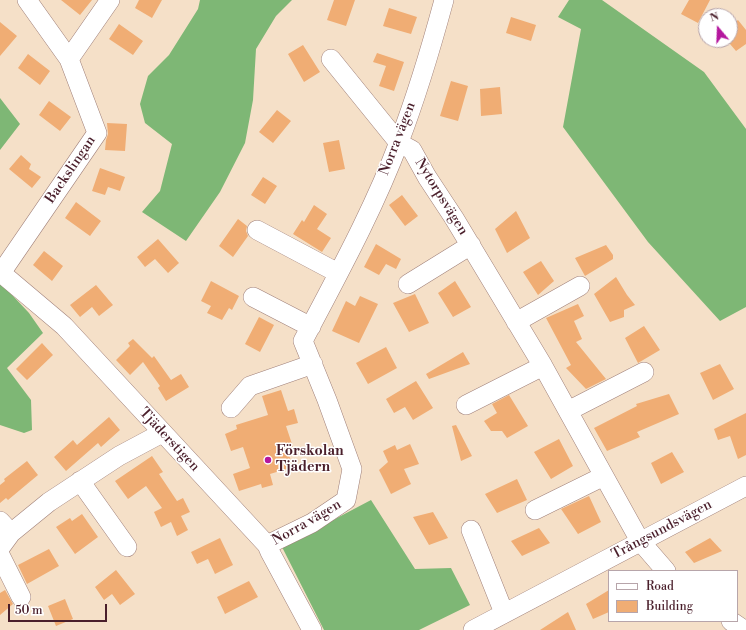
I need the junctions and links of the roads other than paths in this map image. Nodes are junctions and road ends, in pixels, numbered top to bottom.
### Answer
1 (27, 0) edge
2 (110, 0) edge
3 (444, 0) edge
4 (69, 59) junction
5 (331, 59) dead end
6 (399, 142) junction
7 (257, 230) dead end
8 (471, 245) junction
9 (0, 273) edge
10 (338, 273) junction
11 (408, 284) dead end
12 (580, 286) dead end
13 (253, 297) dead end
14 (516, 322) junction
15 (310, 327) junction
16 (313, 364) junction
17 (543, 366) junction
18 (644, 372) dead end
19 (466, 405) dead end
20 (231, 408) dead end
21 (568, 411) junction
22 (162, 433) junction
23 (604, 476) junction
24 (80, 481) junction
25 (746, 486) edge
26 (535, 510) dead end
27 (471, 530) dead end
28 (4, 534) edge
29 (640, 541) junction
30 (267, 545) junction
31 (127, 548) dead end
32 (0, 555) edge
33 (665, 570) edge
34 (21, 597) dead end
35 (504, 613) junction
36 (732, 622) edge
37 (312, 630) edge
38 (472, 630) edge
39 (744, 630) edge

1 - 4 street, Backslingan
2 - 4 street
3 - 6 street, Norra vägen
4 - 9 street, Backslingan
5 - 6 street, Nytorpsvägen
6 - 8 street, Nytorpsvägen
6 - 10 street, Norra vägen
7 - 10 street
8 - 11 street, Nytorpsvägen
8 - 14 street, Nytorpsvägen
9 - 22 street, Tjäderstigen
10 - 15 street, Norra vägen
12 - 14 street
13 - 15 street
14 - 17 street, Nytorpsvägen
15 - 16 street, Norra vägen
16 - 20 street
16 - 30 street, Norra vägen
17 - 19 street
17 - 21 street, Nytorpsvägen
18 - 21 street
21 - 23 street, Nytorpsvägen
22 - 24 street
22 - 30 street, Tjäderstigen
23 - 26 street
23 - 29 street, Nytorpsvägen
24 - 28 street
24 - 31 street
25 - 29 street, Trångsundsvägen
27 - 35 street
29 - 33 street, Nytorpsvägen
29 - 35 street, Trångsundsvägen
30 - 37 street, Tjäderstigen
32 - 34 street
35 - 38 street, Trångsundsvägen
36 - 39 street

